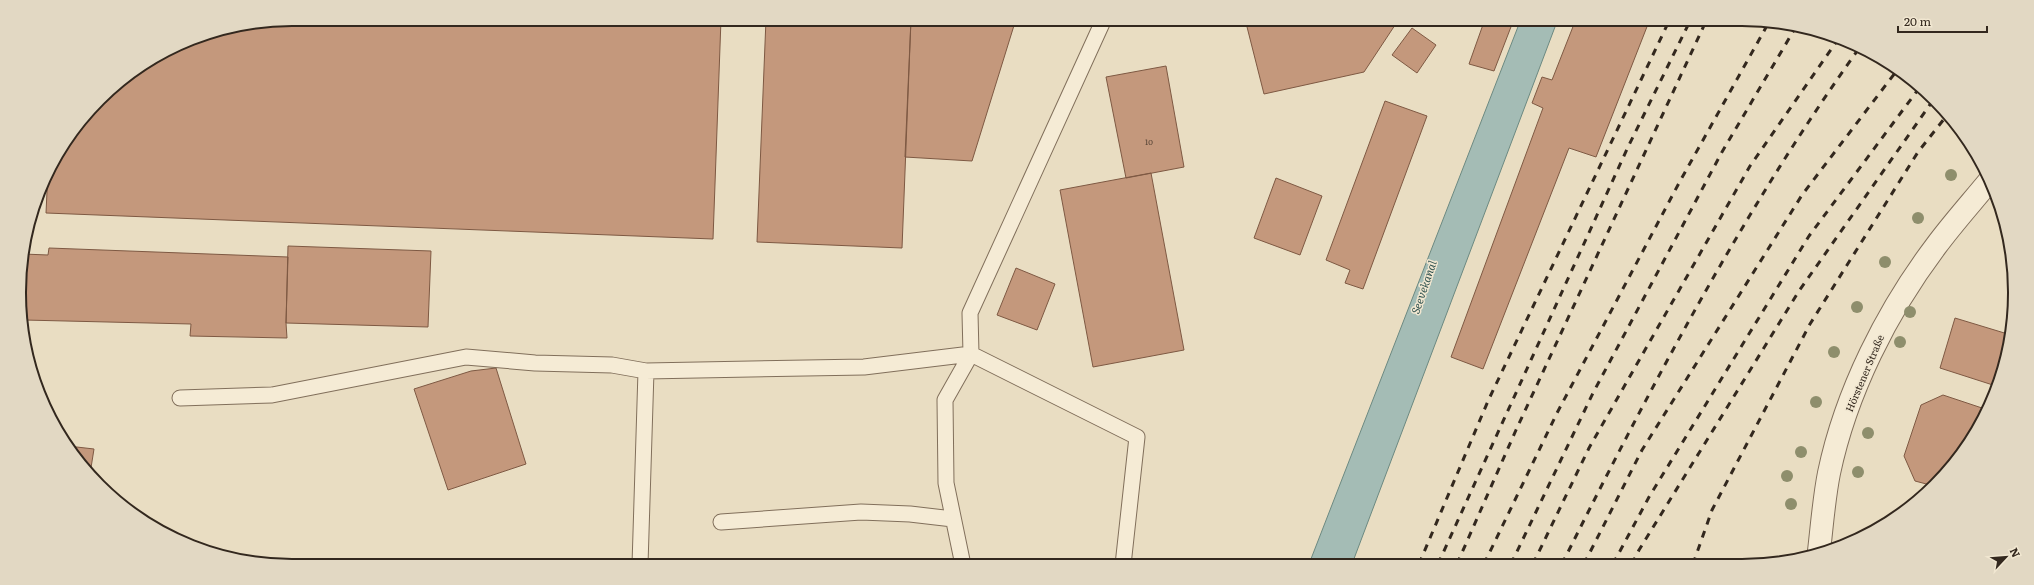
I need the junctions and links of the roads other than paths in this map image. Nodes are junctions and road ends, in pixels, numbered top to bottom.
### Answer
1 (1101, 26) edge
2 (1986, 185) edge
3 (971, 354) junction
4 (646, 370) junction
5 (180, 398) dead end
6 (953, 519) junction
7 (721, 522) dead end
8 (1818, 548) edge
9 (640, 559) edge
10 (962, 559) edge
11 (1125, 559) edge

1 - 3 lane
2 - 8 street, Hörstener Straße
3 - 4 lane
3 - 6 lane
3 - 11 lane
4 - 5 lane
4 - 9 lane
6 - 7 lane
6 - 10 lane

